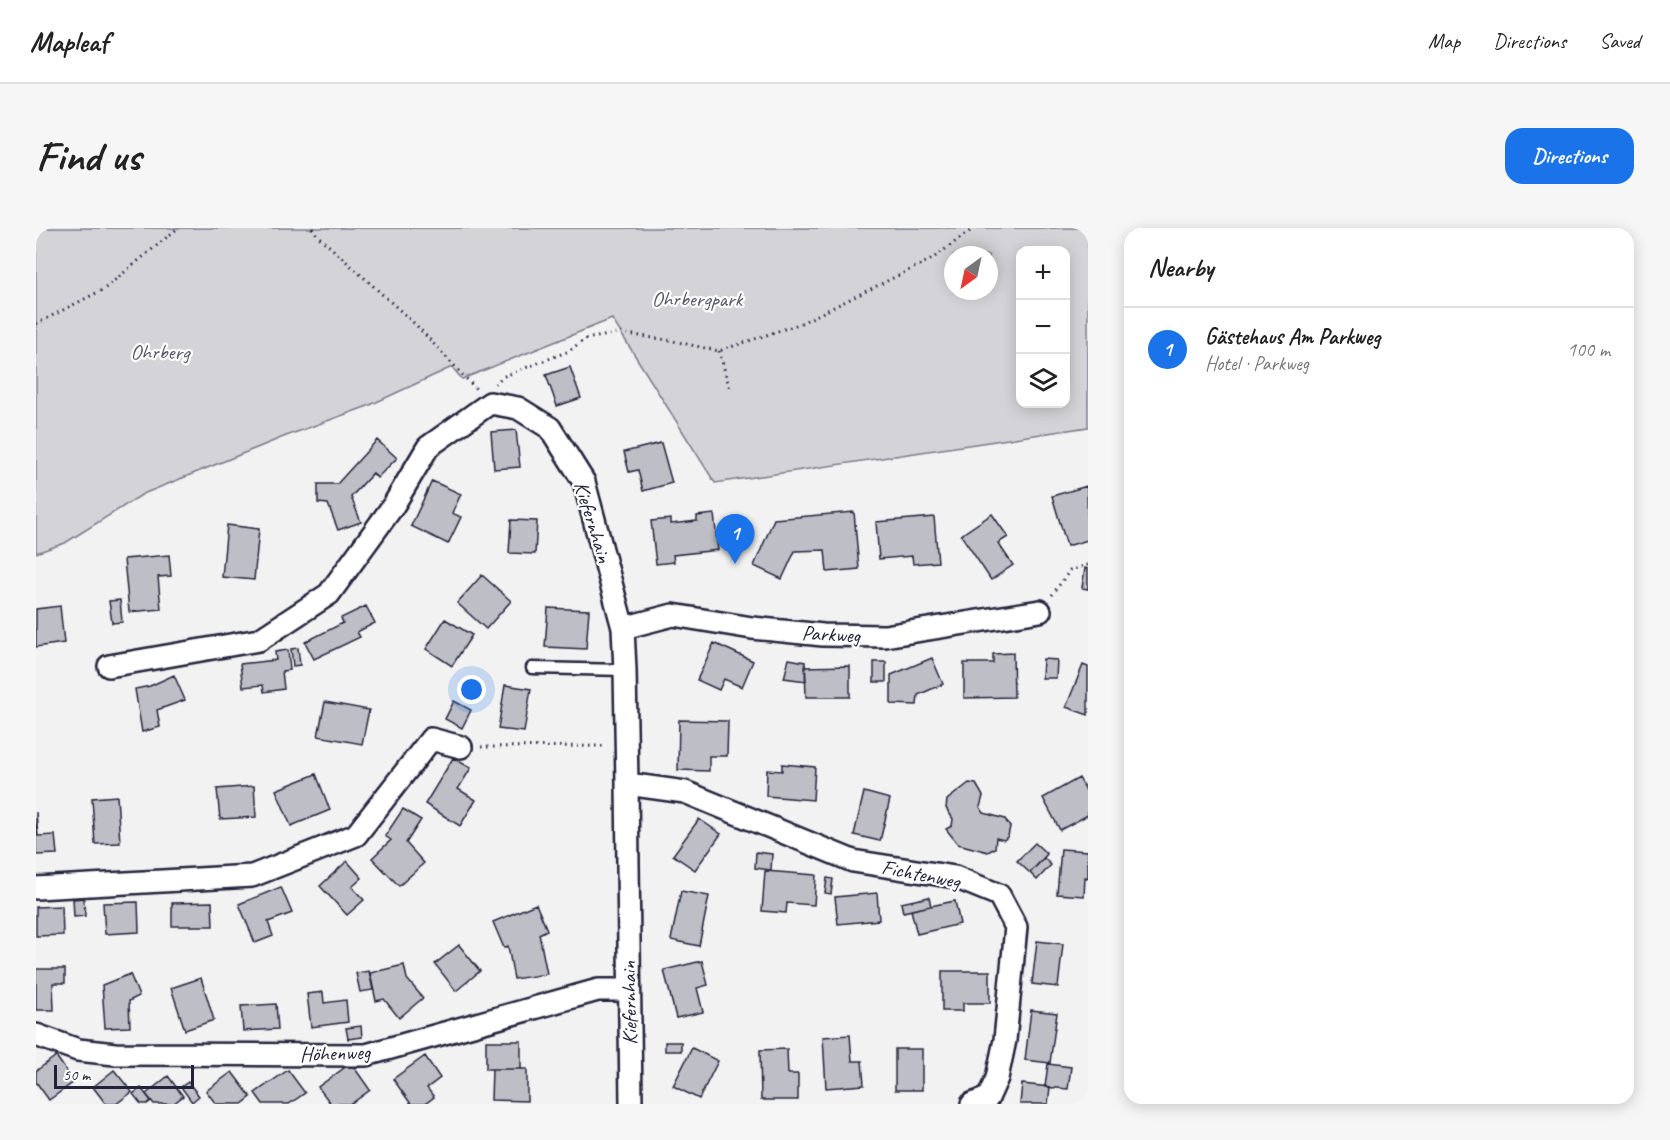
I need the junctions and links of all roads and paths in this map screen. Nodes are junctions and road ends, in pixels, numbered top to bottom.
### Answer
1 (178, 228) edge
2 (312, 228) edge
3 (974, 228) edge
4 (36, 324) edge
5 (720, 351) junction
6 (730, 389) dead end
7 (490, 403) junction
8 (1088, 565) edge
9 (1040, 611) joint
10 (623, 628) junction
11 (109, 666) dead end
12 (532, 668) dead end
13 (626, 670) junction
14 (626, 746) junction
15 (461, 747) joint
16 (627, 784) junction
17 (36, 888) edge
18 (629, 990) junction
19 (36, 1035) edge
20 (631, 1104) edge
21 (972, 1104) edge

1 - 4 path
2 - 7 path
3 - 5 path
5 - 6 path
5 - 7 path
7 - 10 street, Kiefernhain
7 - 11 street
8 - 9 path
9 - 10 street, Parkweg
10 - 13 street, Kiefernhain
12 - 13 lane
13 - 14 street, Kiefernhain
14 - 15 path
14 - 16 street, Kiefernhain
15 - 17 street
16 - 18 street, Kiefernhain
16 - 21 street, Fichtenweg
18 - 19 street, Höhenweg
18 - 20 street, Kiefernhain

